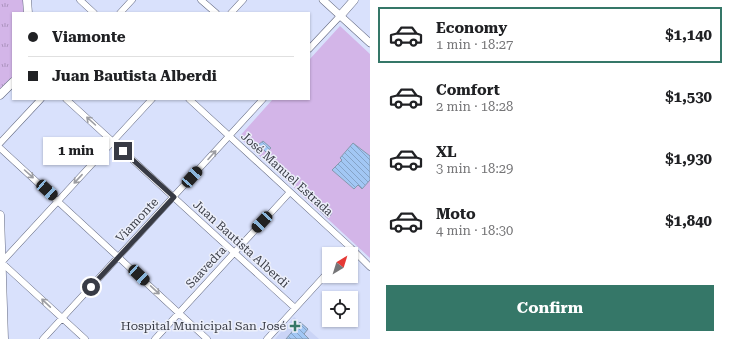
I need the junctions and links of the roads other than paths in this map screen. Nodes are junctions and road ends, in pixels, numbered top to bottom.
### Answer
1 (27, 0) edge
2 (80, 0) edge
3 (132, 0) edge
4 (201, 0) edge
5 (243, 0) edge
6 (323, 0) edge
7 (354, 0) edge
8 (28, 12) edge
9 (93, 12) edge
10 (121, 12) edge
11 (215, 12) edge
12 (232, 12) edge
13 (340, 16) junction
14 (370, 43) edge
15 (310, 48) edge
16 (12, 83) edge
17 (0, 95) edge
18 (40, 100) edge
19 (67, 100) edge
20 (151, 100) edge
21 (189, 100) edge
22 (262, 100) edge
23 (229, 136) junction
24 (113, 141) junction
25 (0, 143) edge
26 (0, 148) edge
27 (290, 192) junction
28 (174, 197) junction
29 (58, 200) junction
30 (0, 215) edge
31 (350, 247) edge
32 (235, 253) junction
33 (358, 255) edge
34 (119, 256) junction
35 (1, 262) edge
36 (370, 267) edge
37 (322, 279) edge
38 (295, 308) junction
39 (179, 313) junction
40 (62, 318) junction
41 (4, 339) edge
42 (44, 339) edge
43 (85, 339) edge
44 (155, 339) edge
45 (207, 339) edge
46 (267, 339) edge

1 - 8 main road
2 - 9 street
3 - 10 street
4 - 11 street
5 - 12 street
6 - 13 street
7 - 13 main road
13 - 14 street
13 - 15 street
16 - 17 main road
18 - 25 street
24 -> 19 street, Juan Bautista Alberdi
20 - 24 street
21 - 23 street, José Manuel Estrada
22 - 23 street, Viamonte
23 - 27 street, José Manuel Estrada
28 -> 23 street, Viamonte
24 - 28 street, Juan Bautista Alberdi
24 -> 29 street
26 -> 29 street
27 - 31 street, José Manuel Estrada
27 - 32 street, Saavedra
28 - 32 street, Juan Bautista Alberdi
28 - 34 street, Viamonte
29 - 34 street
29 - 35 street
30 - 35 main road
32 - 38 street, Juan Bautista Alberdi
32 - 39 street, Saavedra
33 - 36 street, José Manuel Estrada
34 -> 39 street
34 - 40 street, Viamonte
40 -> 35 street
35 - 41 main road
37 - 38 street
38 - 46 street
39 - 44 street, Saavedra
39 - 45 street
40 - 42 street, Viamonte
40 - 43 street

